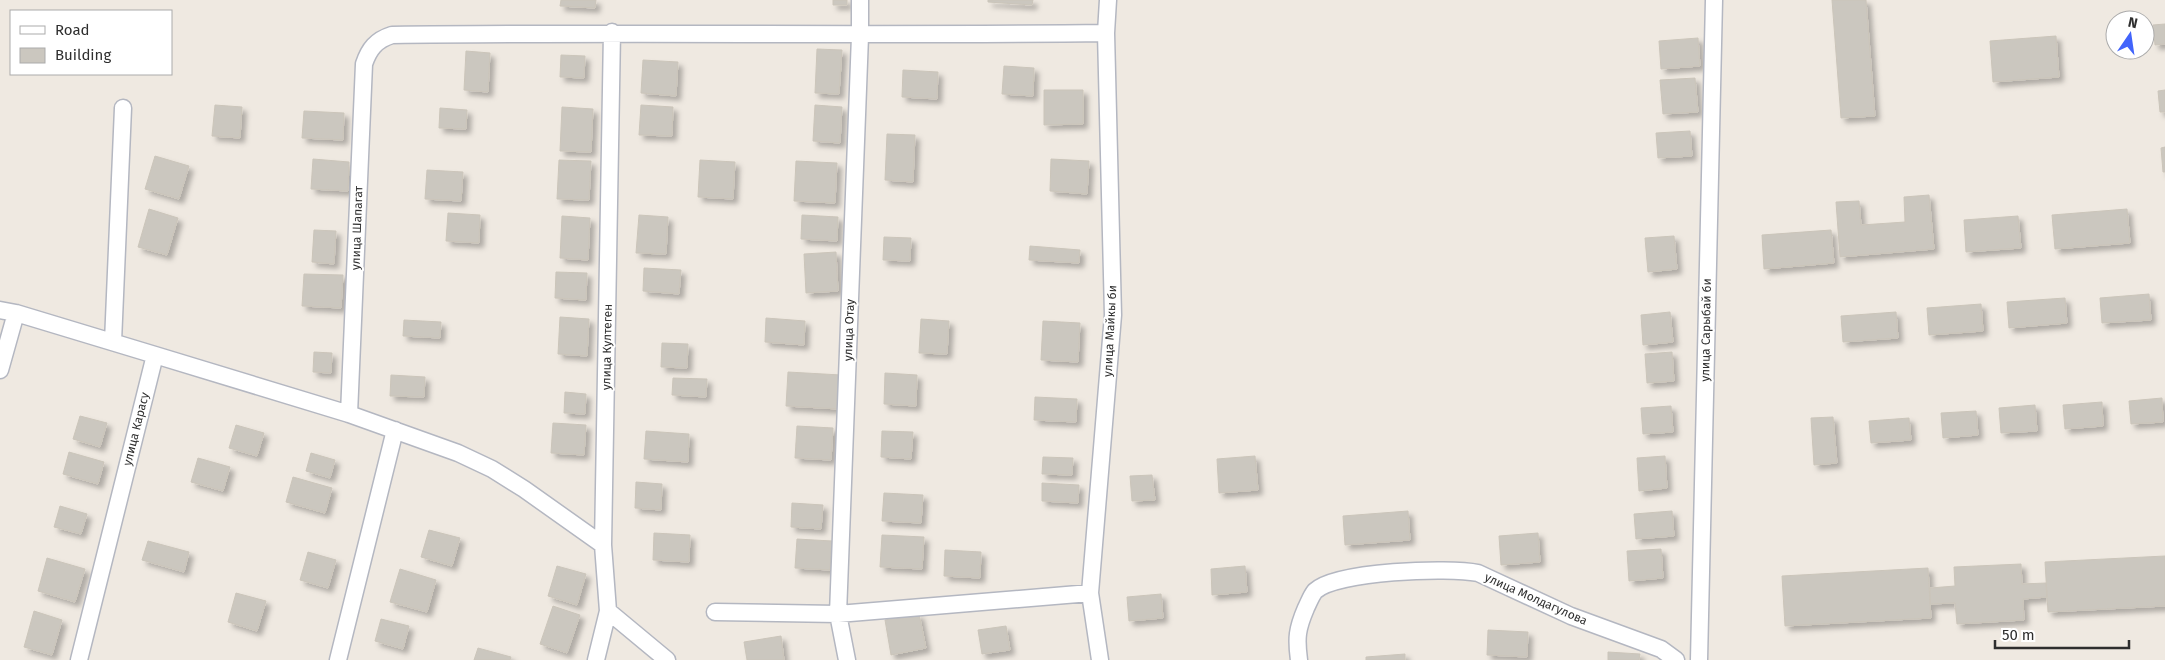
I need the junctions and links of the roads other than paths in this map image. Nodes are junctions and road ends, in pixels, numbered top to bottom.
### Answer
1 (860, 0) edge
2 (1108, 0) edge
3 (1714, 0) edge
4 (612, 32) junction
5 (1106, 33) junction
6 (860, 36) junction
7 (124, 108) dead end
8 (8, 311) edge
9 (113, 342) junction
10 (155, 355) junction
11 (0, 370) edge
12 (350, 414) junction
13 (395, 430) junction
14 (603, 545) junction
15 (1090, 593) junction
16 (608, 611) junction
17 (715, 612) dead end
18 (838, 614) junction
19 (79, 660) edge
20 (338, 660) edge
21 (596, 660) edge
22 (667, 660) edge
23 (847, 660) edge
24 (1100, 660) edge
25 (1300, 660) edge
26 (1676, 660) edge
27 (1699, 660) edge

1 - 6 street, улица Отау
2 - 5 street, улица Майкы би
3 - 27 street, улица Сарыбай би
4 - 6 street
4 - 12 street, улица Шапагат
4 - 14 street, улица Култеген
5 - 6 street
5 - 15 street, улица Майкы би
6 - 18 street, улица Отау
7 - 9 street
8 - 9 street
8 - 11 street
9 - 10 street
10 - 12 street
10 - 19 street, улица Карасу
12 - 13 street
13 - 14 street
13 - 20 street
14 - 16 street, улица Култеген
15 - 18 street
15 - 24 street, улица Майкы би
16 - 21 street, улица Култеген
16 - 22 street
17 - 18 street
18 - 23 street, улица Отау
25 - 26 street, улица Молдагулова

